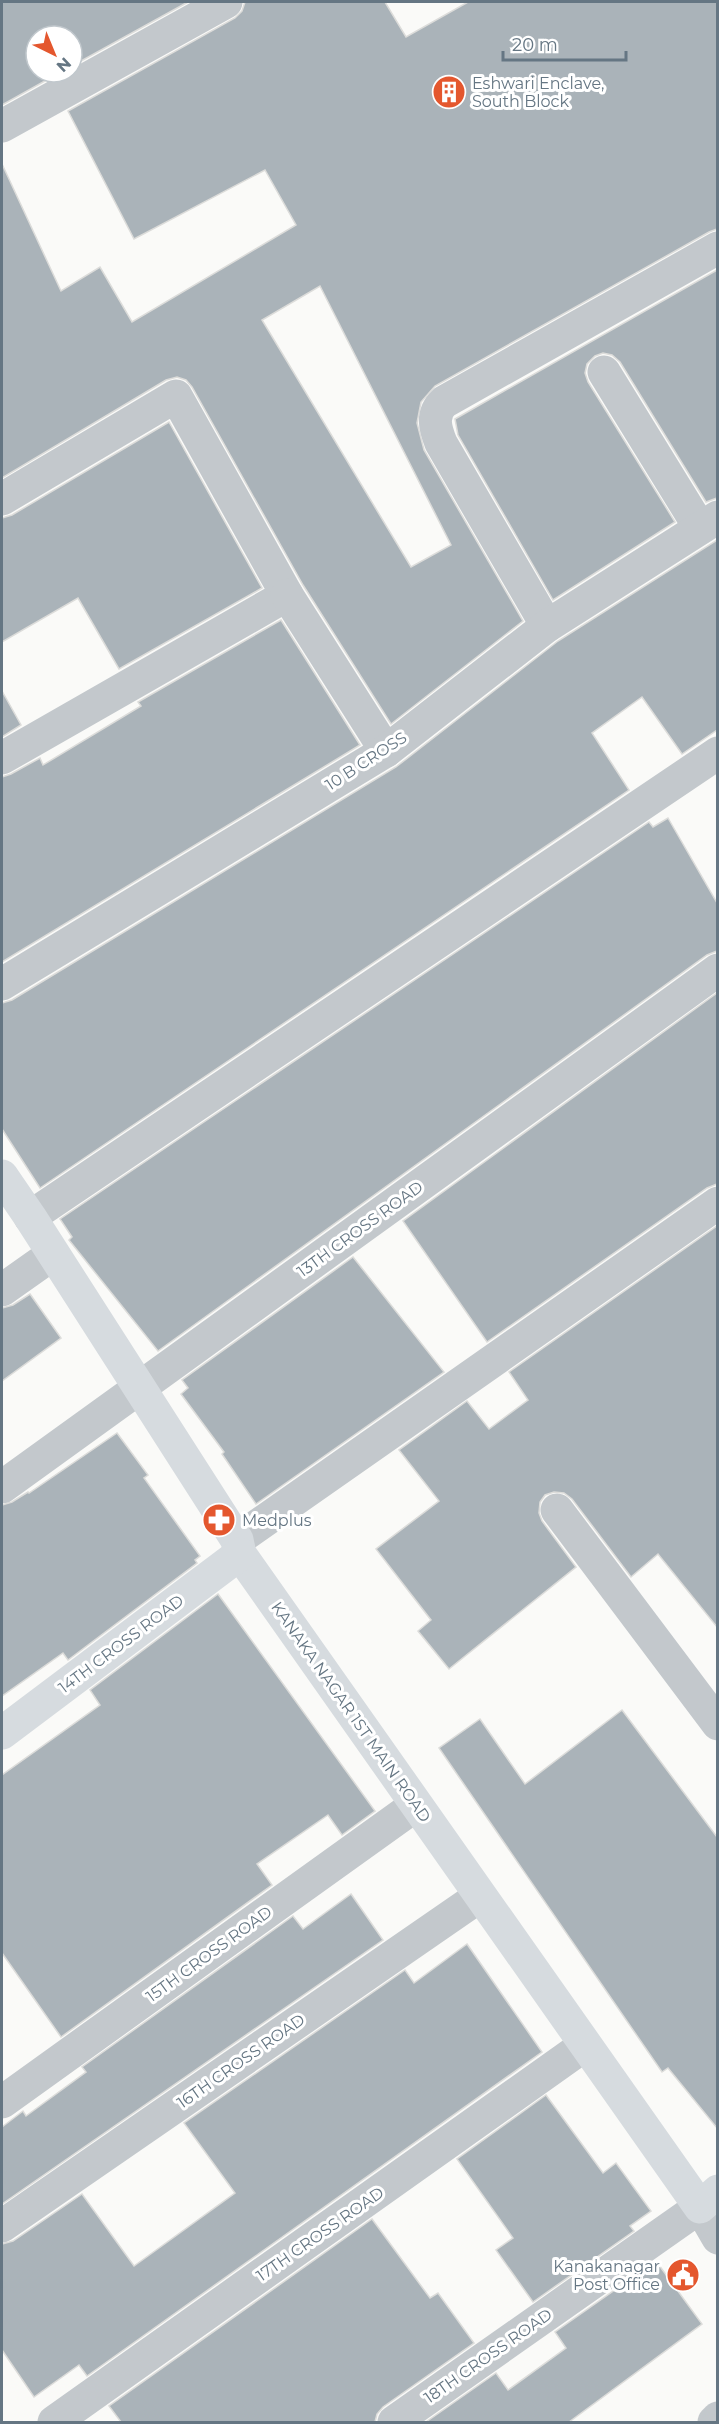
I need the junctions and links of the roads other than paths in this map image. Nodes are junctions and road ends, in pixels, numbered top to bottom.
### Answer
1 (226, 2) edge
2 (2, 126) edge
3 (717, 248) edge
4 (604, 372) dead end
5 (2, 499) edge
6 (709, 523) edge
7 (287, 595) junction
8 (547, 626) junction
9 (386, 751) junction
10 (717, 753) edge
11 (2, 758) edge
12 (717, 970) edge
13 (2, 984) edge
14 (2, 1176) edge
15 (717, 1203) edge
16 (30, 1217) junction
17 (53, 1254) junction
18 (2, 1290) edge
19 (139, 1388) junction
20 (2, 1487) edge
21 (557, 1510) dead end
22 (238, 1547) junction
23 (717, 1724) edge
24 (2, 1734) edge
25 (416, 1805) junction
26 (480, 1896) junction
27 (585, 2045) junction
28 (2, 2102) edge
29 (709, 2199) edge
30 (2, 2226) edge
31 (717, 2238) edge
32 (717, 2418) edge
33 (54, 2422) edge
34 (394, 2422) edge
35 (714, 2422) edge

1 - 2 street
3 - 8 street
4 - 6 street
5 - 7 street
6 - 8 street, 10 B CROSS
7 - 9 street
7 - 11 street
8 - 9 street, 10 B CROSS
9 - 13 street, 10 B CROSS
10 - 16 street
12 - 19 street, 13TH CROSS ROAD
14 - 16 street, KANAKA NAGAR 1ST MAIN ROAD
15 - 22 street
16 - 17 street, KANAKA NAGAR 1ST MAIN ROAD
17 - 18 street
17 - 19 street, KANAKA NAGAR 1ST MAIN ROAD
19 - 20 street, 13TH CROSS ROAD
19 - 22 street, KANAKA NAGAR 1ST MAIN ROAD
21 - 23 street
22 - 24 street, 14TH CROSS ROAD
22 - 25 street, KANAKA NAGAR 1ST MAIN ROAD
25 - 26 street, KANAKA NAGAR 1ST MAIN ROAD
25 - 28 street, 15TH CROSS ROAD
26 - 27 street, KANAKA NAGAR 1ST MAIN ROAD
26 - 30 street, 16TH CROSS ROAD
27 - 29 street, KANAKA NAGAR 1ST MAIN ROAD
27 - 33 street, 17TH CROSS ROAD
29 - 31 street, KANAKA NAGAR 1ST MAIN ROAD
29 - 34 street, 18TH CROSS ROAD
32 - 35 street

